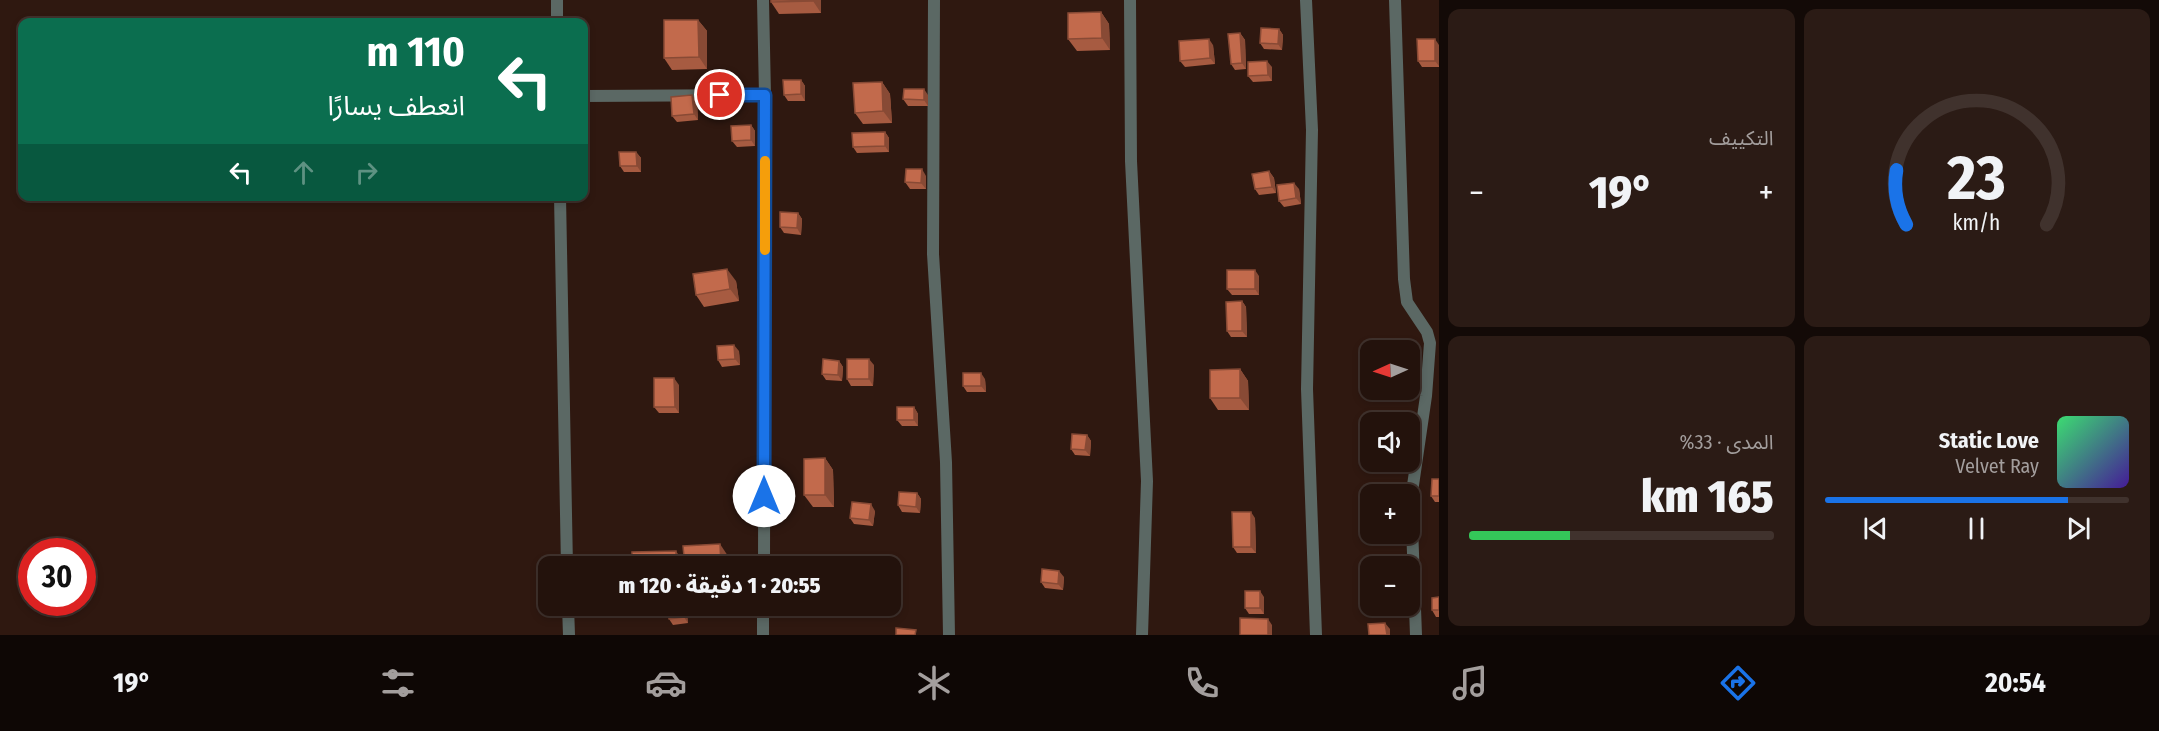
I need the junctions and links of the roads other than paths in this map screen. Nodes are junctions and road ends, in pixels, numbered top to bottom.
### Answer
1 (557, 0) edge
2 (762, 0) edge
3 (934, 0) edge
4 (1130, 0) edge
5 (1306, 0) edge
6 (1395, 0) edge
7 (557, 18) edge
8 (765, 95) junction
9 (588, 96) edge
10 (560, 201) edge
11 (567, 556) edge
12 (764, 556) edge
13 (568, 616) edge
14 (764, 616) edge
15 (569, 635) edge
16 (763, 635) edge
17 (949, 635) edge
18 (1142, 635) edge
19 (1316, 635) edge
20 (1416, 635) edge

1 - 7 street
2 - 8 street
3 - 17 street
4 - 18 street
5 - 19 street
6 - 20 street
8 - 9 street
8 - 12 street
10 - 11 street
13 - 15 street
14 - 16 street

